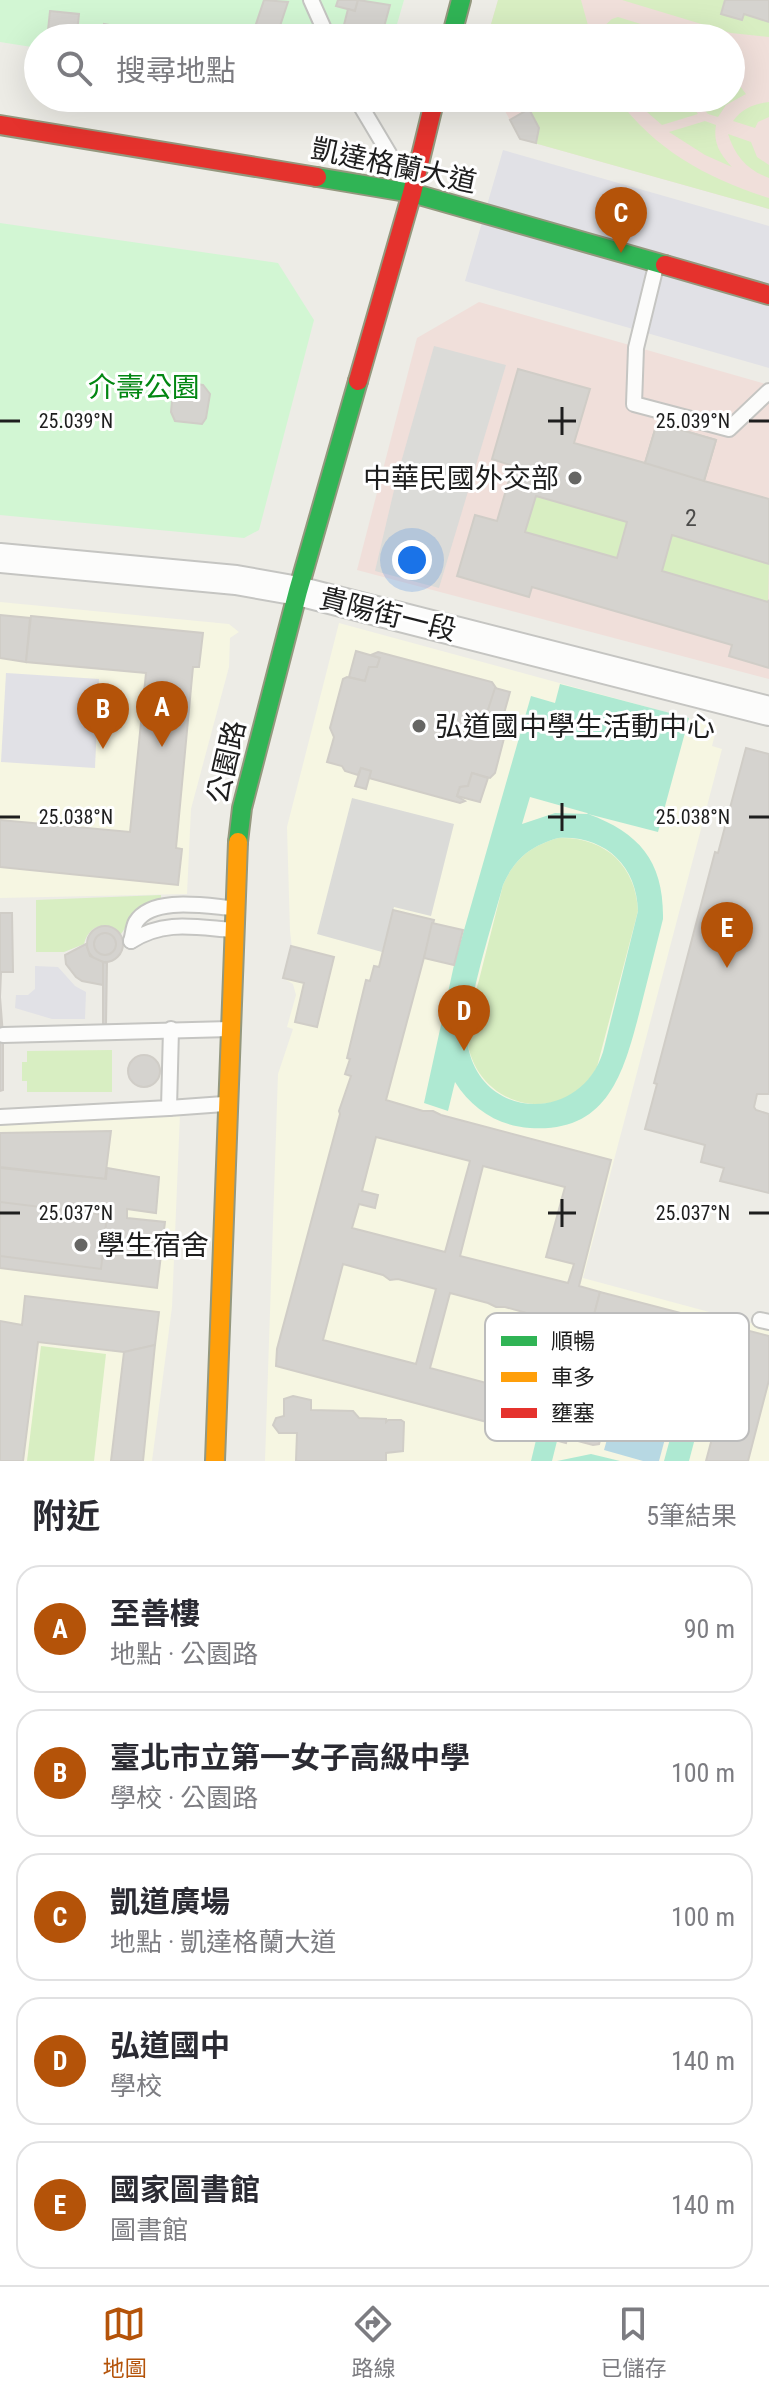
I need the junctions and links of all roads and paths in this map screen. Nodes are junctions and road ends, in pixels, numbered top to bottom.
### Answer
1 (311, 0) edge
2 (461, 0) edge
3 (322, 24) edge
4 (455, 24) edge
5 (364, 112) edge
6 (432, 112) edge
7 (0, 125) edge
8 (412, 193) junction
9 (656, 262) junction
10 (769, 295) edge
11 (769, 391) edge
12 (0, 558) edge
13 (298, 591) junction
14 (769, 711) edge
15 (236, 908) junction
16 (235, 930) junction
17 (171, 1029) junction
18 (231, 1029) junction
19 (3, 1035) dead end
20 (228, 1103) junction
21 (169, 1108) junction
22 (0, 1117) edge
23 (215, 1461) edge

1 - 3 lane
2 - 4 street
5 - 8 lane
6 - 8 street, 公園路
7 - 8 street, 凱達格蘭大道
8 - 9 street, 凱達格蘭大道
8 - 13 street, 公園路
9 - 10 street, 凱達格蘭大道
9 - 11 lane
12 - 13 street, 貴陽街一段
13 - 14 street, 貴陽街一段
13 - 15 street, 公園路
15 - 16 street, 公園路
15 - 16 lane
16 - 18 street, 公園路
17 - 18 lane
17 - 19 lane
17 - 21 lane
18 - 20 street, 公園路
20 - 21 lane
20 - 23 street, 公園路
21 - 22 lane

